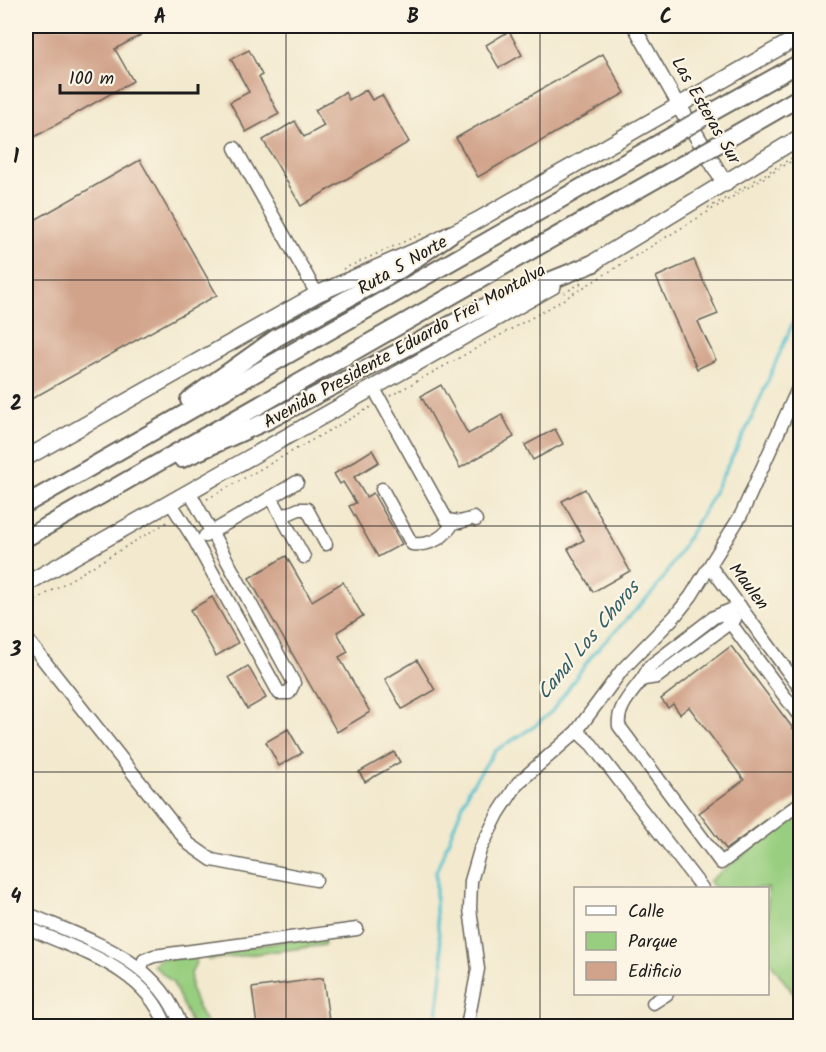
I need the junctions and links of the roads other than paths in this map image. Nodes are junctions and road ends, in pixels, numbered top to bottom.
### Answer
1 (634, 26) edge
2 (801, 36) edge
3 (801, 63) edge
4 (801, 97) edge
5 (679, 106) junction
6 (801, 137) edge
7 (235, 148) dead end
8 (725, 184) junction
9 (452, 234) junction
10 (594, 263) junction
11 (317, 294) junction
12 (801, 384) edge
13 (373, 387) junction
14 (144, 436) junction
15 (26, 458) edge
16 (125, 481) junction
17 (297, 482) dead end
18 (382, 489) dead end
19 (189, 491) junction
20 (271, 497) junction
21 (170, 502) junction
22 (26, 504) edge
23 (283, 516) junction
24 (476, 520) dead end
25 (454, 521) junction
26 (210, 533) junction
27 (26, 538) edge
28 (195, 541) junction
29 (326, 544) dead end
30 (304, 557) dead end
31 (710, 566) junction
32 (26, 584) edge
33 (742, 609) junction
34 (726, 618) junction
35 (26, 638) edge
36 (801, 688) edge
37 (801, 717) edge
38 (577, 731) junction
39 (801, 803) edge
40 (316, 880) dead end
41 (701, 887) edge
42 (26, 913) edge
43 (26, 927) edge
44 (357, 929) dead end
45 (141, 968) junction
46 (664, 995) edge
47 (653, 1004) dead end
48 (166, 1026) edge
49 (181, 1026) edge
50 (466, 1026) edge

1 - 5 street, Las Esteras Sur
2 - 5 main road
3 - 14 highway, Ruta 5 Norte, bridge
4 - 16 highway, bridge
5 - 8 main road, Las Esteras Sur
5 - 9 main road
6 - 8 main road, Avenida Presidente Eduardo Frei Montalva
7 - 11 street
8 - 10 main road, Avenida Presidente Eduardo Frei Montalva
9 - 11 main road
9 - 14 highway
10 - 13 main road, Avenida Presidente Eduardo Frei Montalva
10 - 16 highway
11 - 15 main road
12 - 31 street
13 - 19 main road, Avenida Presidente Eduardo Frei Montalva
13 - 25 street
14 - 22 highway, Ruta 5 Norte
16 - 27 highway
17 - 20 street
18 - 25 street
19 - 21 main road, Avenida Presidente Eduardo Frei Montalva
19 - 26 street
20 - 23 street
20 - 26 street
21 - 28 street
21 - 32 main road, Avenida Presidente Eduardo Frei Montalva
23 - 29 street
23 - 30 street
24 - 25 street
26 - 28 street
26 - 28 street
31 - 33 street, Maulen
31 - 38 street
33 - 34 street
33 - 36 street, Maulen
34 - 37 street
34 - 39 street
35 - 40 street
38 - 41 street
38 - 50 street
42 - 45 street
43 - 48 street
44 - 45 street
45 - 49 street
46 - 47 street

